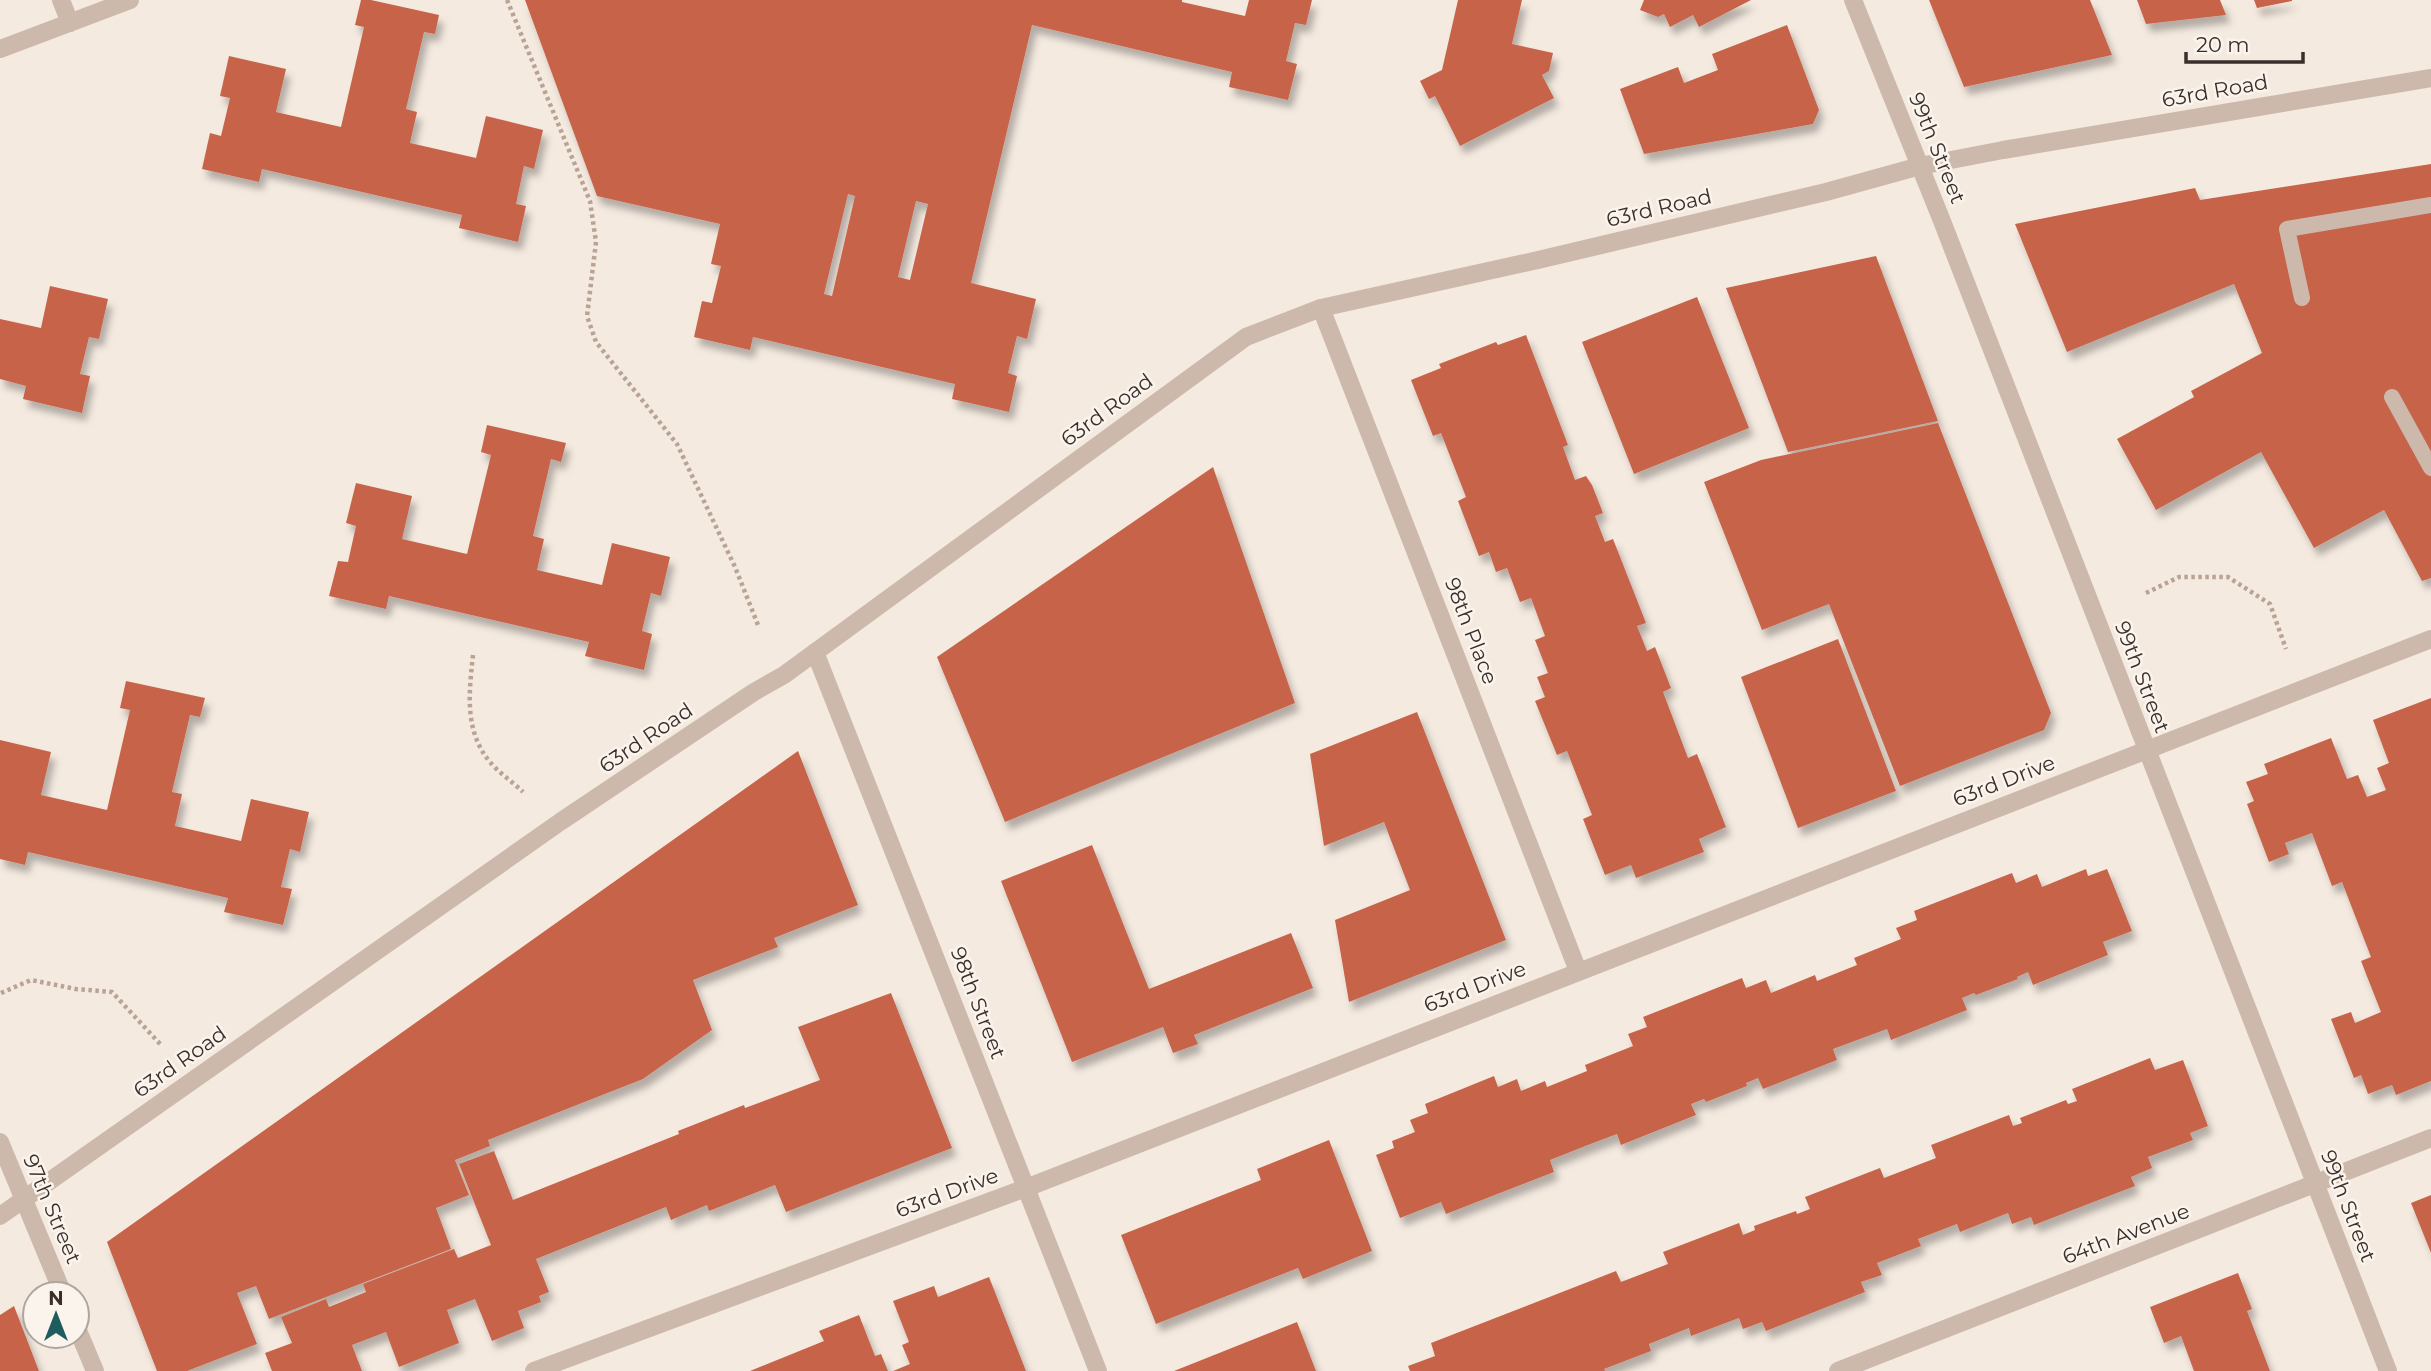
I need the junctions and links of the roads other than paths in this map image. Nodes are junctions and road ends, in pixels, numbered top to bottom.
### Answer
1 (61, 0) edge
2 (130, 0) edge
3 (1853, 0) edge
4 (70, 23) junction
5 (0, 48) edge
6 (2431, 78) edge
7 (1920, 166) junction
8 (2431, 205) edge
9 (2302, 298) dead end
10 (1321, 308) junction
11 (2392, 397) dead end
12 (2431, 468) edge
13 (2431, 639) edge
14 (816, 652) junction
15 (2146, 750) junction
16 (1578, 971) junction
17 (2431, 1138) edge
18 (0, 1142) edge
19 (2315, 1184) junction
20 (1026, 1188) junction
21 (22, 1201) junction
22 (0, 1216) edge
23 (57, 1280) edge
24 (86, 1350) edge
25 (95, 1371) edge
26 (534, 1371) edge
27 (1097, 1371) edge
28 (1838, 1371) edge
29 (2388, 1371) edge

1 - 4 street
2 - 4 street
3 - 7 street, 99th Street
4 - 5 street
6 - 7 street, 63rd Road
7 - 10 street, 63rd Road
7 - 15 street, 99th Street
8 - 9 lane
10 - 14 street, 63rd Road
10 - 16 street, 98th Place
11 - 12 lane
13 - 15 street, 63rd Drive
14 - 20 street, 98th Street
14 - 21 street, 63rd Road
15 - 16 street, 63rd Drive
15 - 19 street, 99th Street
16 - 20 street, 63rd Drive
17 - 19 street, 64th Avenue
18 - 21 street, 97th Street
19 - 28 street, 64th Avenue
19 - 29 street, 99th Street
20 - 26 street, 63rd Drive
20 - 27 street, 98th Street
21 - 22 street, 63rd Road
21 - 23 street, 97th Street
24 - 25 street

